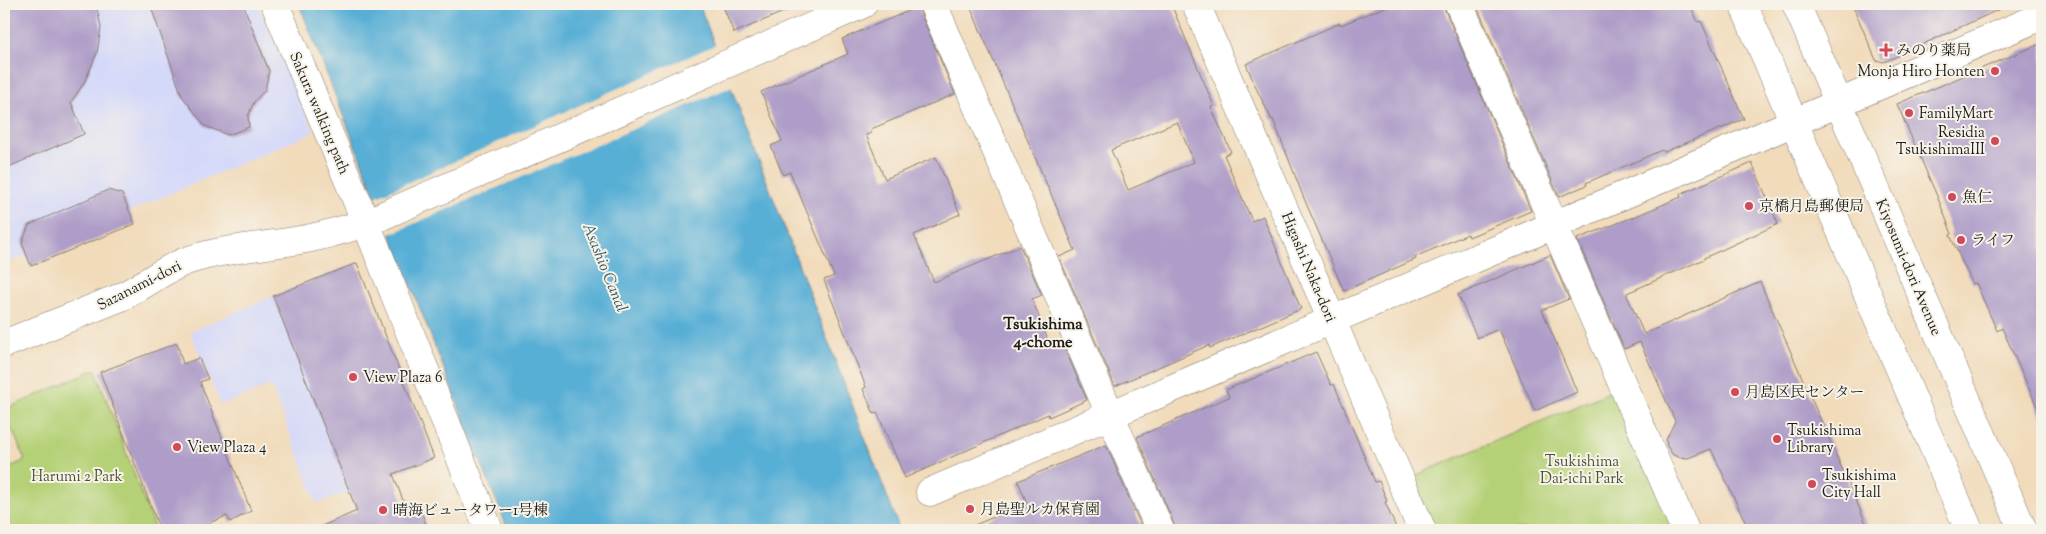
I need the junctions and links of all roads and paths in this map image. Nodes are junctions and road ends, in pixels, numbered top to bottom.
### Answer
1 (275, 4) edge
2 (863, 4) edge
3 (933, 4) edge
4 (1196, 4) edge
5 (1459, 4) edge
6 (1743, 4) edge
7 (1796, 4) edge
8 (2042, 16) edge
9 (1838, 102) junction
10 (1793, 121) junction
11 (370, 220) junction
12 (1553, 224) junction
13 (1332, 320) junction
14 (4, 344) edge
15 (1110, 415) junction
16 (930, 492) dead end
17 (489, 530) edge
18 (1160, 530) edge
19 (1422, 530) edge
20 (1685, 530) edge
21 (1969, 530) edge
22 (2023, 530) edge

1 - 11 street, Sakura walking path
2 - 11 street, Sazanami-dori
3 - 15 street
4 - 13 street, Higashi Naka-dori
5 - 12 street
6 - 10 street
7 - 9 street, Kiyosumi-dori Avenue
8 - 9 street
9 - 10 street
9 - 22 street, Kiyosumi-dori Avenue
10 - 12 street
10 - 21 street
11 - 14 street, Sazanami-dori
11 - 17 street, Sakura walking path
12 - 13 street
12 - 20 street
13 - 15 street
13 - 19 street, Higashi Naka-dori
15 - 16 street
15 - 18 street

